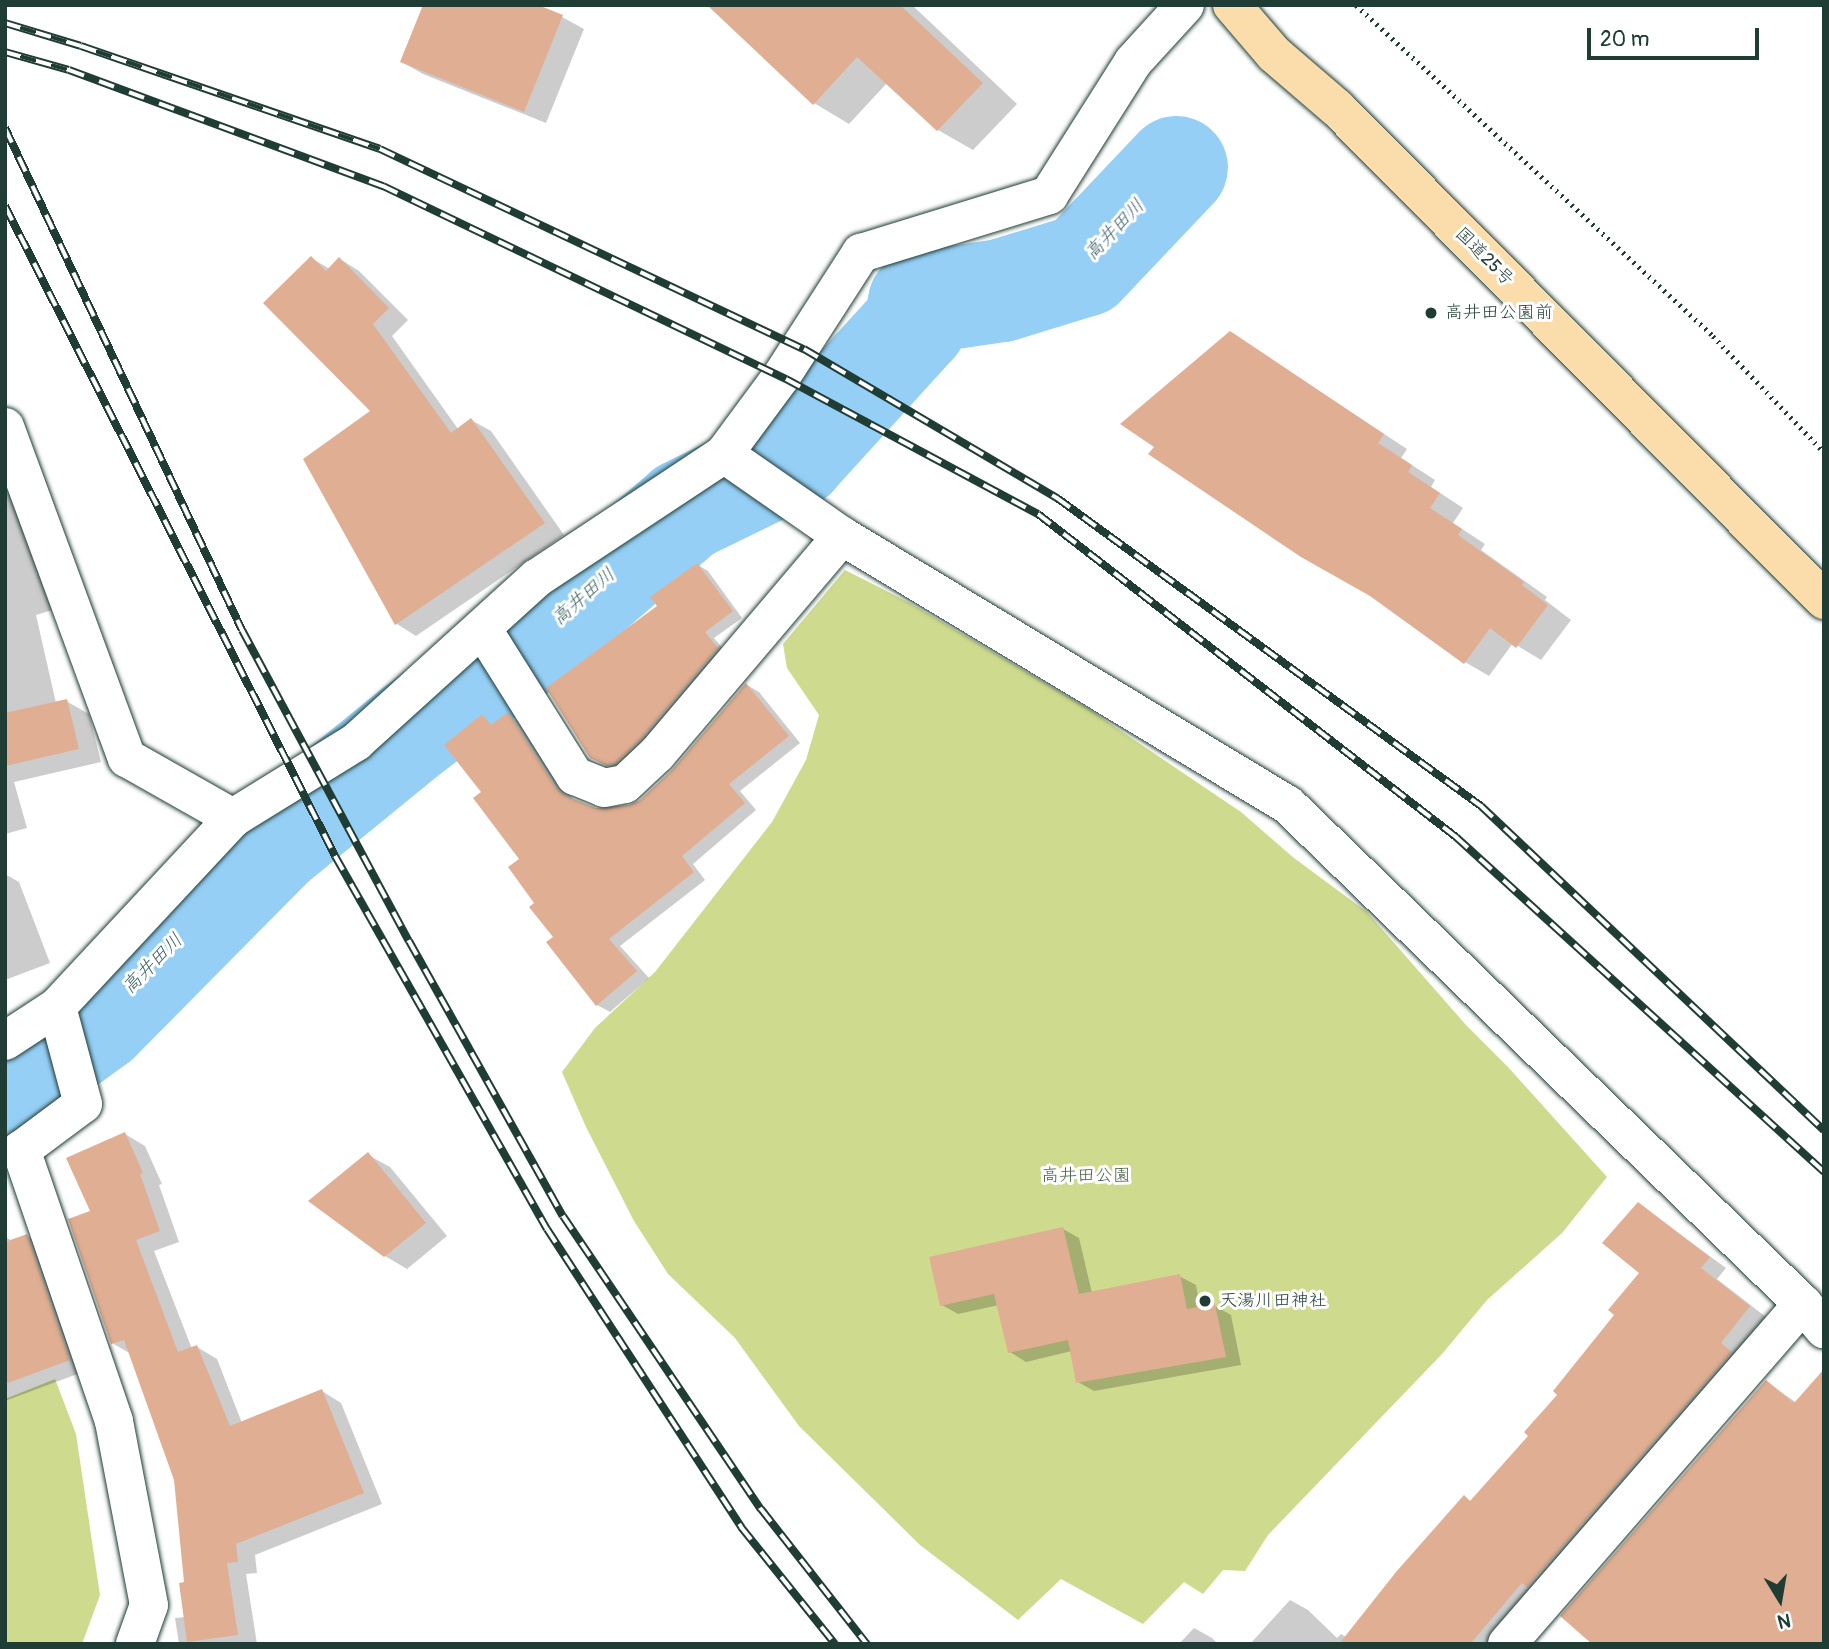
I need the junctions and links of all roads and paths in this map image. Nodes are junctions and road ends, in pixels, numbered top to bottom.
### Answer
1 (1185, 5) edge
2 (1232, 5) edge
3 (1356, 5) edge
4 (5, 427) edge
5 (1824, 452) edge
6 (726, 456) junction
7 (840, 535) junction
8 (1824, 600) edge
9 (482, 628) junction
10 (233, 818) junction
11 (59, 1013) junction
12 (5, 1041) edge
13 (13, 1154) edge
14 (1813, 1316) edge
15 (135, 1644) edge
16 (1507, 1644) edge

1 - 6 street
2 - 8 highway, 国道25号
3 - 5 path
4 - 10 street
6 - 7 street
6 - 9 street
7 - 9 street
7 - 14 street
9 - 10 street
10 - 11 street
11 - 12 street
11 - 13 street
13 - 15 street
14 - 16 street

